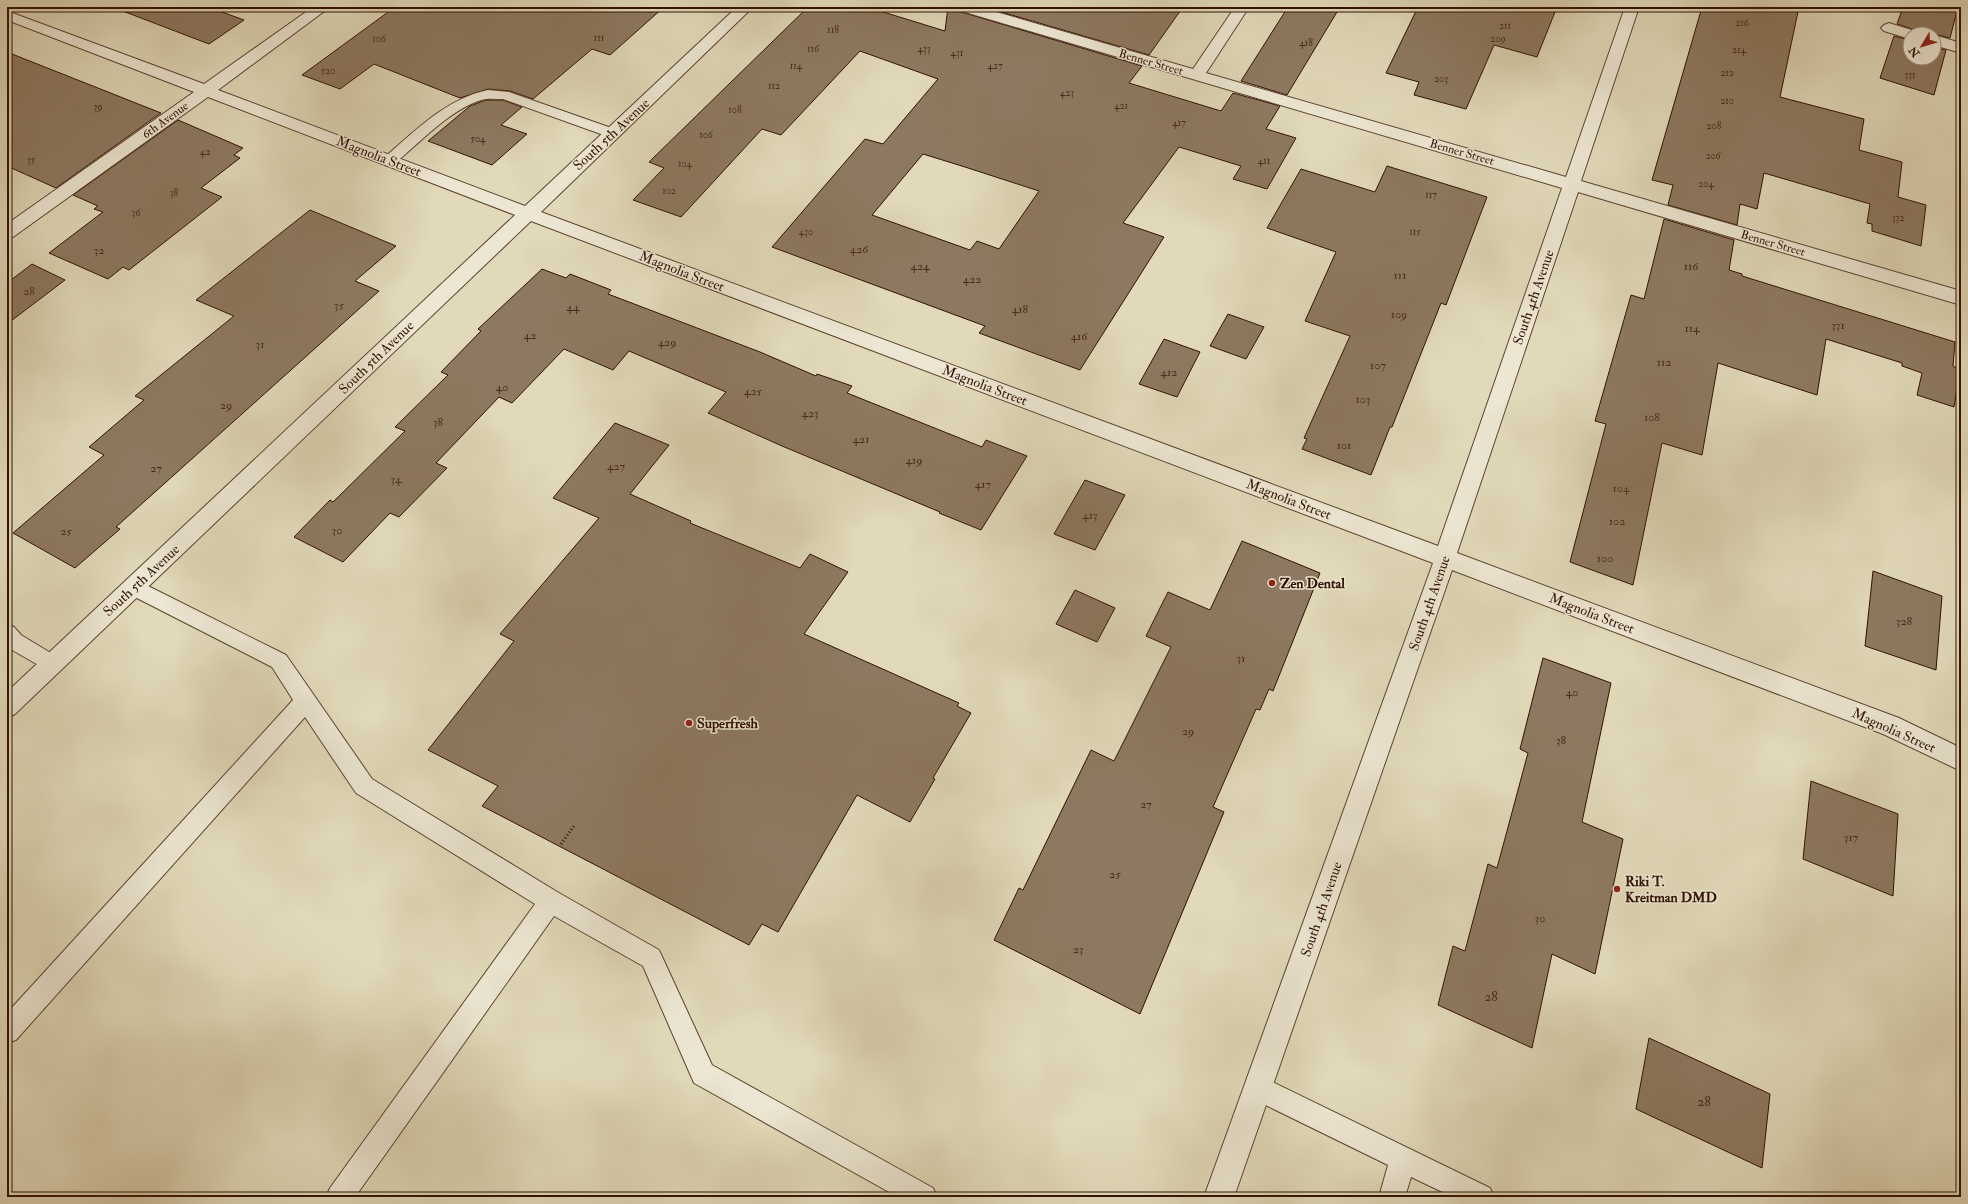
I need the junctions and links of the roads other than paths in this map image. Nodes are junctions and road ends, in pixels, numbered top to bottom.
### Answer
1 (323, 7) edge
2 (746, 7) edge
3 (964, 7) edge
4 (1242, 7) edge
5 (1632, 7) edge
6 (7, 15) edge
7 (1889, 28) dead end
8 (1902, 32) edge
9 (1942, 42) edge
10 (1961, 48) edge
11 (1197, 75) junction
12 (206, 90) junction
13 (612, 133) junction
14 (390, 160) junction
15 (1572, 184) junction
16 (527, 213) junction
17 (7, 233) edge
18 (1961, 298) edge
19 (1446, 558) junction
20 (134, 587) junction
21 (7, 633) edge
22 (52, 664) junction
23 (307, 700) junction
24 (7, 707) edge
25 (1961, 760) edge
26 (551, 901) junction
27 (7, 1031) edge
28 (1258, 1088) junction
29 (1403, 1159) junction
30 (339, 1197) edge
31 (924, 1197) edge
32 (1218, 1197) edge
33 (1392, 1197) edge
34 (1481, 1197) edge

1 - 12 street, 6th Avenue
2 - 13 street, South 5th Avenue
3 - 11 street, Benner Street
4 - 11 street
5 - 15 street, South 4th Avenue
6 - 12 street, Magnolia Street
7 - 8 street
9 - 10 street
11 - 15 street, Benner Street
12 - 14 street, Magnolia Street
12 - 17 street, 6th Avenue
13 - 14 lane
13 - 16 street, South 5th Avenue
14 - 16 street, Magnolia Street
15 - 18 street, Benner Street
15 - 19 street, South 4th Avenue
16 - 19 street, Magnolia Street
16 - 20 street, South 5th Avenue
19 - 25 street, Magnolia Street
19 - 28 street, South 4th Avenue
20 - 22 street, South 5th Avenue
20 - 23 lane
21 - 22 lane
22 - 24 street, South 5th Avenue
23 - 26 lane
23 - 27 lane
26 - 30 lane
26 - 31 lane
28 - 29 lane
28 - 32 street, South 4th Avenue
29 - 33 lane
29 - 34 lane

